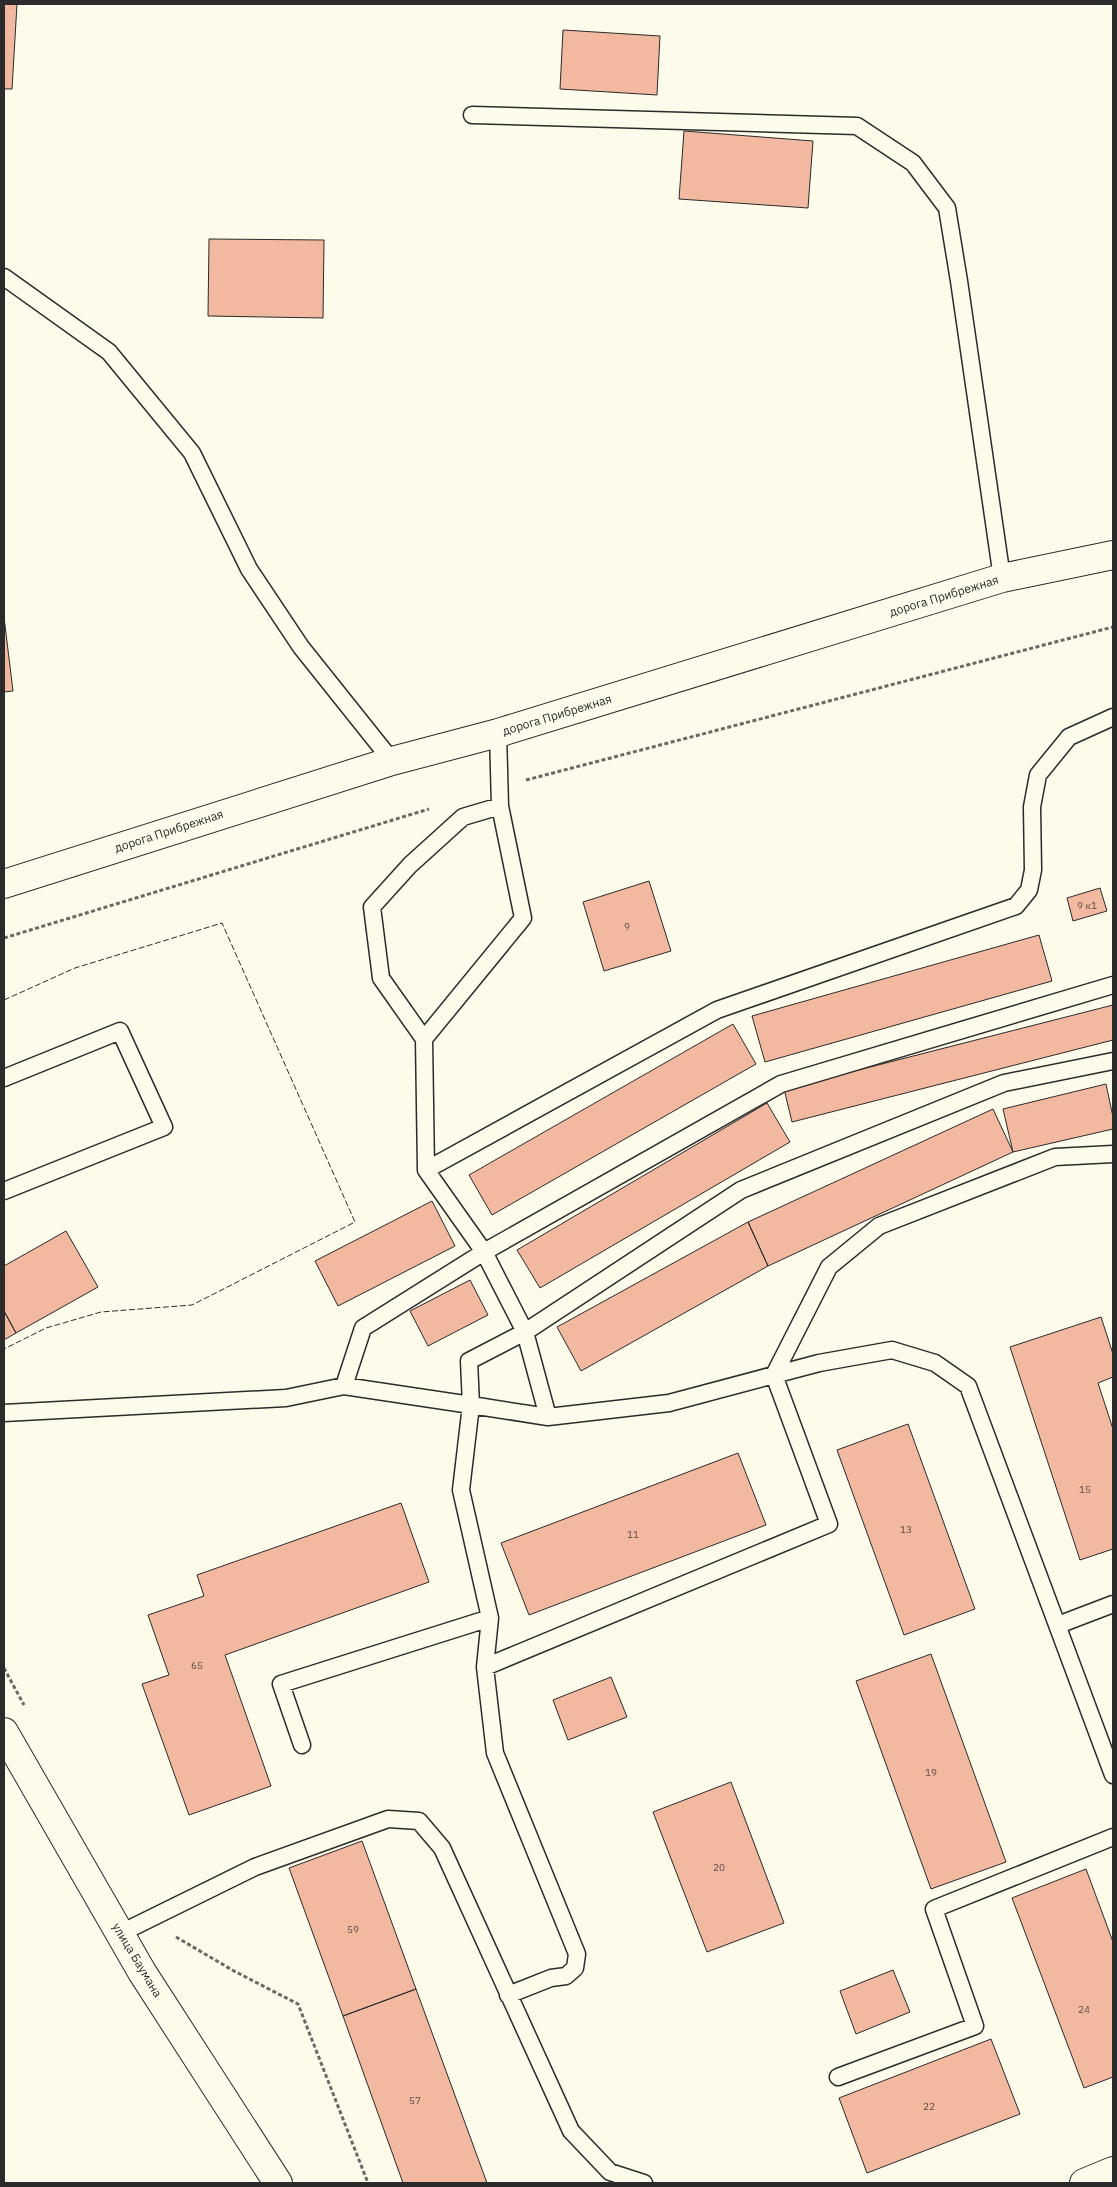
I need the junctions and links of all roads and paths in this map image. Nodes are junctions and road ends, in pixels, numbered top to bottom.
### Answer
1 (472, 115) dead end
2 (4, 277) edge
3 (1113, 555) edge
4 (1002, 578) junction
5 (1113, 626) edge
6 (1040, 644) dead end
7 (1113, 717) edge
8 (498, 733) junction
9 (392, 761) junction
10 (500, 806) junction
11 (4, 884) edge
12 (1113, 985) edge
13 (424, 1039) junction
14 (1113, 1061) edge
15 (4, 1078) edge
16 (1113, 1154) edge
17 (426, 1170) junction
18 (4, 1191) edge
19 (484, 1252) junction
20 (525, 1332) junction
21 (774, 1375) junction
22 (344, 1386) junction
23 (471, 1405) junction
24 (4, 1413) edge
25 (548, 1416) junction
26 (1113, 1604) edge
27 (490, 1618) junction
28 (1058, 1625) junction
29 (485, 1666) junction
30 (4, 1732) edge
31 (302, 1745) dead end
32 (1113, 1775) edge
33 (1113, 1837) edge
34 (121, 1933) junction
35 (508, 1995) junction
36 (838, 2077) dead end
37 (1113, 2171) edge
38 (278, 2183) edge
39 (644, 2183) edge
40 (1084, 2183) edge

1 - 4 lane
2 - 9 lane
3 - 4 main road, дорога Прибрежная
4 - 8 main road, дорога Прибрежная
5 - 6 path
7 - 17 lane
8 - 9 main road, дорога Прибрежная
8 - 10 lane
9 - 11 main road, дорога Прибрежная
10 - 13 lane
10 - 13 lane
12 - 19 lane
13 - 17 lane
14 - 20 lane
15 - 18 lane
16 - 21 lane
17 - 19 lane
19 - 20 lane
19 - 22 lane
20 - 23 lane
20 - 25 lane
21 - 25 lane
21 - 28 lane
21 - 29 lane
22 - 23 lane
22 - 24 lane
23 - 25 lane
23 - 27 lane
26 - 28 lane
27 - 29 lane
27 - 31 lane
28 - 32 lane
29 - 35 lane
30 - 34 main road, улица Баумана
33 - 36 lane
34 - 35 lane
34 - 38 main road, улица Баумана
35 - 39 lane
37 - 40 main road

